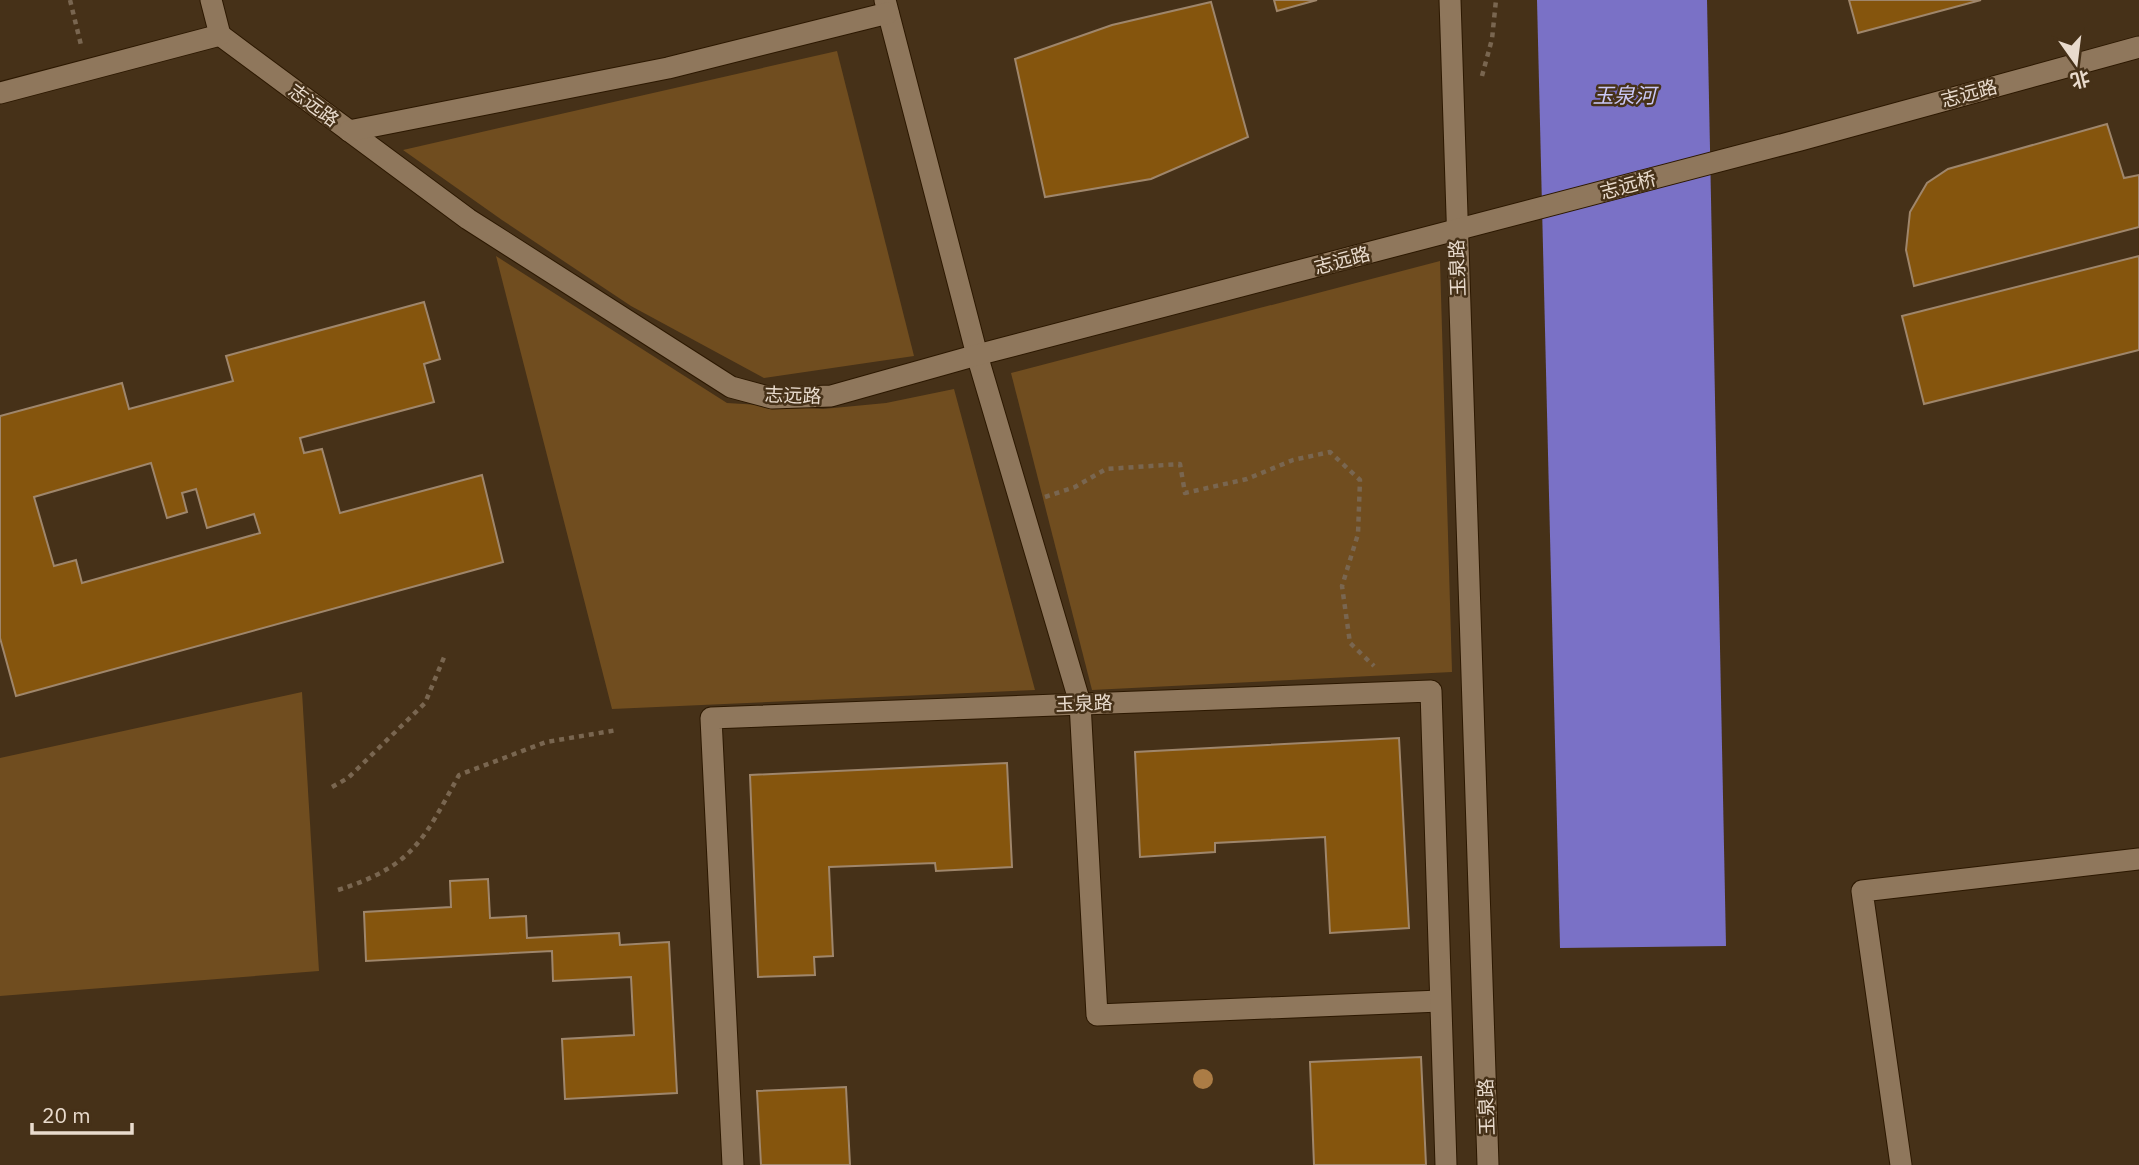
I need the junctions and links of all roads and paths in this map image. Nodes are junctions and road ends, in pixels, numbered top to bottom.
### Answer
1 (70, 0) edge
2 (211, 0) edge
3 (1450, 0) edge
4 (1496, 0) edge
5 (886, 6) edge
6 (220, 35) junction
7 (2139, 47) edge
8 (88, 70) junction
9 (0, 93) edge
10 (1453, 106) junction
11 (349, 131) junction
12 (1800, 140) joint
13 (1456, 230) junction
14 (977, 355) junction
15 (1021, 504) junction
16 (445, 655) dead end
17 (1401, 693) junction
18 (1080, 703) junction
19 (617, 730) dead end
20 (332, 787) dead end
21 (2139, 859) edge
22 (338, 890) dead end
23 (1440, 1001) junction
24 (733, 1165) edge
25 (1446, 1165) edge
26 (1488, 1165) edge
27 (1901, 1165) edge

1 - 8 path
2 - 6 street
3 - 10 street, 玉泉路
4 - 10 path
5 - 11 street
5 - 14 street
6 - 8 street
6 - 11 street, 志远路
7 - 12 street, 志远路
8 - 9 street
10 - 13 street, 玉泉路
11 - 14 street, 志远路
12 - 13 street, 志远桥
13 - 14 street, 志远路
13 - 26 street, 玉泉路
14 - 15 street
15 - 17 path
15 - 18 street
16 - 20 path
17 - 18 street, 玉泉路
17 - 23 street, 玉泉路
18 - 23 street
18 - 24 street, 玉泉路
19 - 22 path
21 - 27 street
23 - 25 street, 玉泉路

